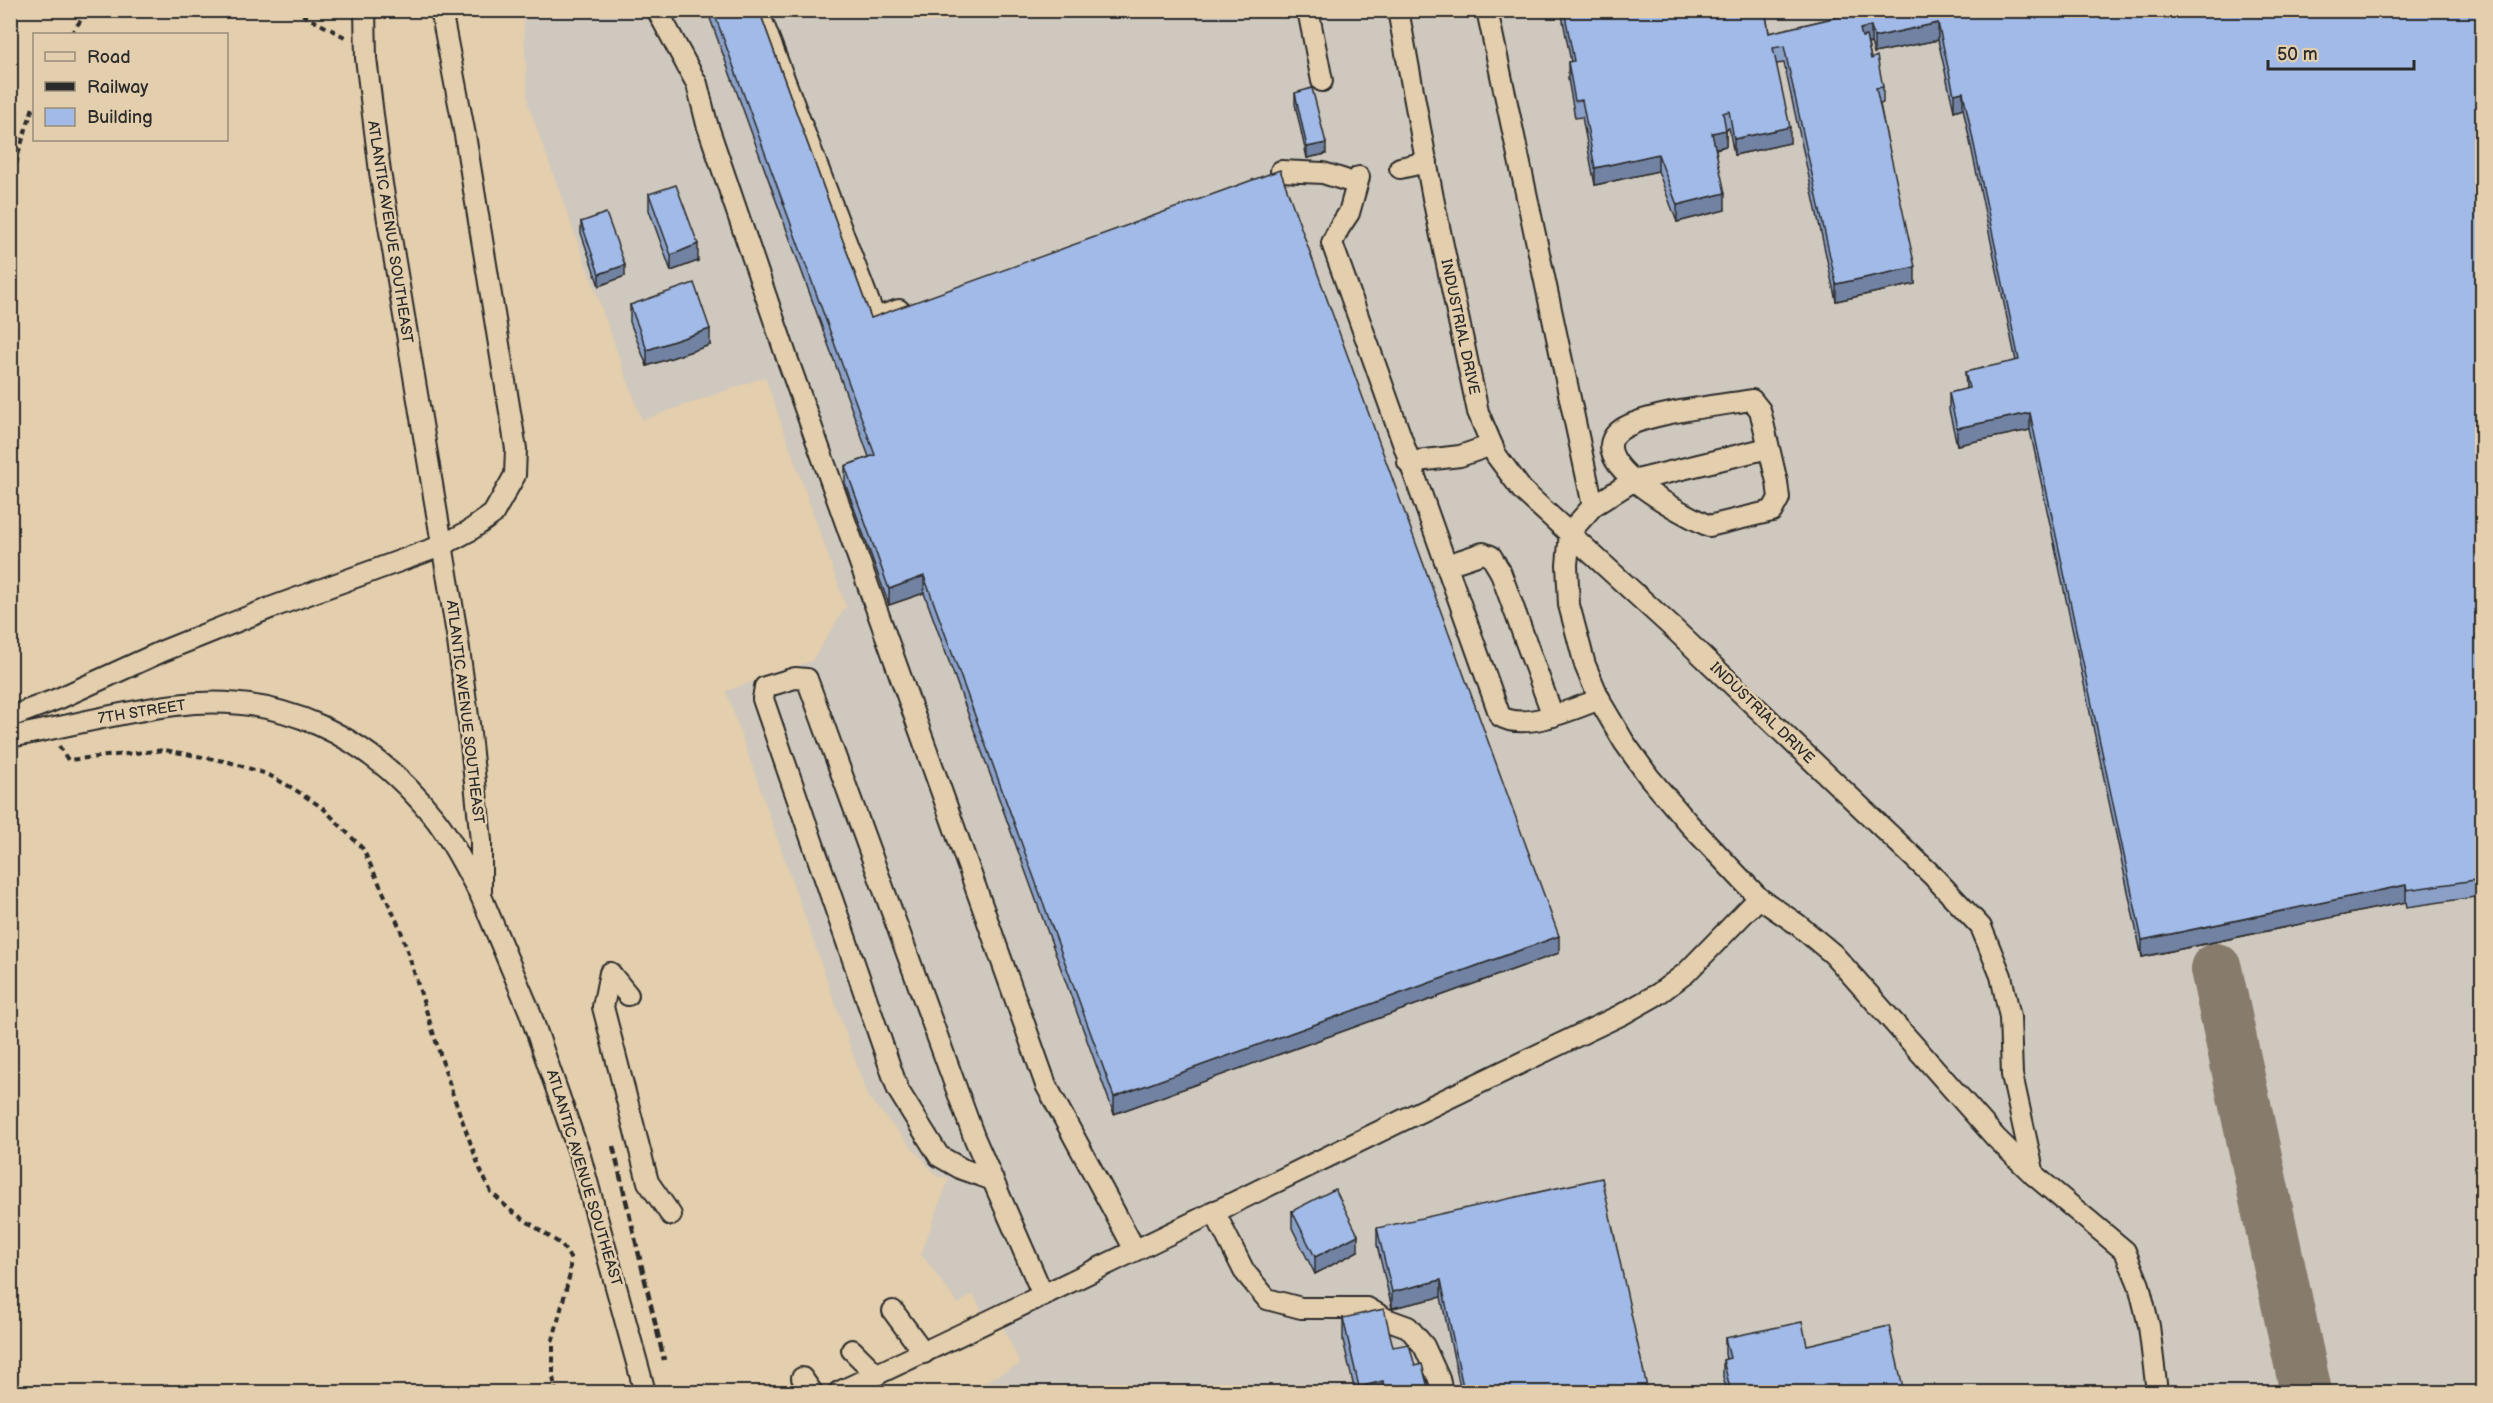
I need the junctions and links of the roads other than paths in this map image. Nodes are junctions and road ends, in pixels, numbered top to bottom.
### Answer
1 (365, 10) edge
2 (441, 10) edge
3 (657, 10) edge
4 (759, 10) edge
5 (1308, 10) edge
6 (1398, 10) edge
7 (1487, 10) edge
8 (1322, 81) dead end
9 (1427, 162) junction
10 (1400, 168) dead end
11 (1281, 171) edge
12 (920, 303) edge
13 (1492, 445) junction
14 (1768, 448) junction
15 (1408, 462) junction
16 (1633, 481) junction
17 (1593, 506) junction
18 (1570, 532) junction
19 (441, 546) junction
20 (1447, 565) junction
21 (1600, 699) junction
22 (1553, 716) junction
23 (10, 717) edge
24 (10, 737) edge
25 (481, 896) junction
26 (1759, 898) junction
27 (628, 995) dead end
28 (2034, 1175) junction
29 (993, 1180) junction
30 (1214, 1211) junction
31 (670, 1215) dead end
32 (1135, 1250) junction
33 (1043, 1295) junction
34 (893, 1311) dead end
35 (852, 1350) dead end
36 (924, 1353) junction
37 (877, 1375) junction
38 (645, 1392) edge
39 (839, 1392) edge
40 (1442, 1392) edge
41 (2157, 1392) edge

1 - 19 street, ATLANTIC AVENUE SOUTHEAST
2 - 19 street
3 - 32 street
4 - 12 street
5 - 8 street
6 - 9 street, INDUSTRIAL DRIVE
7 - 17 street
9 - 10 street
9 - 13 street, INDUSTRIAL DRIVE
11 - 15 street
13 - 15 street
13 - 18 street, INDUSTRIAL DRIVE
14 - 16 street
14 - 16 street
14 - 16 street
15 - 20 street
16 - 17 street
17 - 18 street
18 - 21 street
18 - 28 street, INDUSTRIAL DRIVE
19 - 23 street
19 - 25 street, ATLANTIC AVENUE SOUTHEAST
20 - 22 street
20 - 22 street
21 - 22 street
21 - 26 street
24 - 25 street, 7TH STREET
25 - 38 street, ATLANTIC AVENUE SOUTHEAST
26 - 28 street
26 - 30 street
27 - 31 street
28 - 41 street
29 - 29 street
29 - 33 street
30 - 32 street
30 - 40 street
32 - 33 street
33 - 36 street
34 - 36 street
35 - 37 street
36 - 37 street
37 - 39 street

